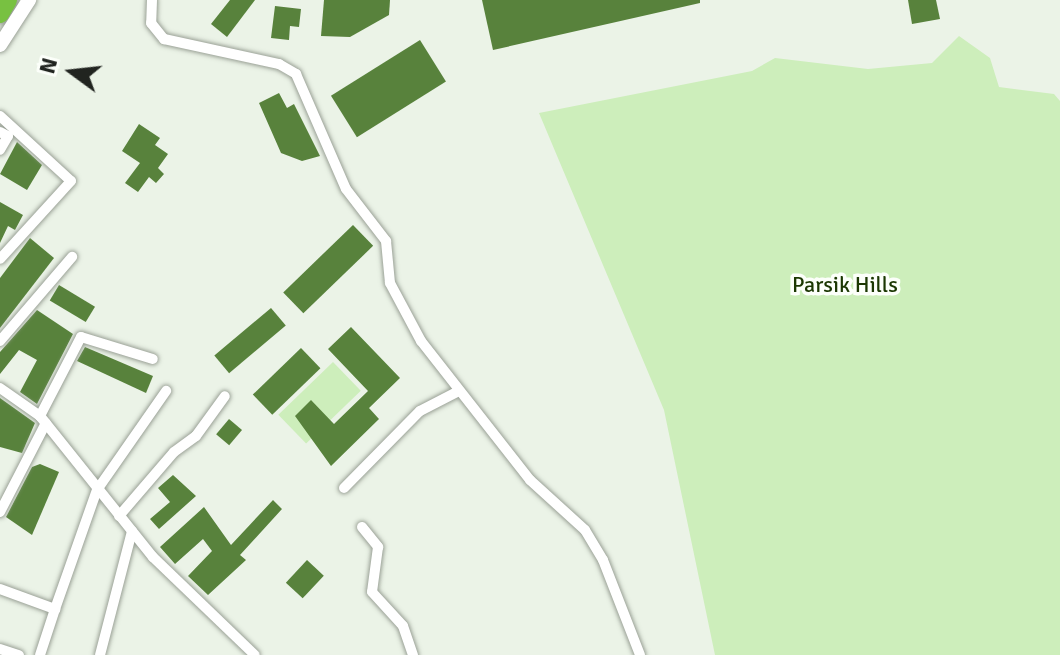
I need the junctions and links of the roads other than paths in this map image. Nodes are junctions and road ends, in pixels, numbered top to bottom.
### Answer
1 (8, 0) edge
2 (29, 0) edge
3 (152, 0) edge
4 (0, 14) edge
5 (0, 45) edge
6 (0, 116) edge
7 (0, 132) edge
8 (0, 150) edge
9 (72, 257) dead end
10 (0, 259) edge
11 (0, 341) edge
12 (153, 359) dead end
13 (0, 388) edge
14 (166, 391) dead end
15 (457, 392) junction
16 (225, 396) dead end
17 (43, 419) junction
18 (344, 488) dead end
19 (97, 490) junction
20 (0, 512) edge
21 (119, 516) junction
22 (362, 527) dead end
23 (132, 531) junction
24 (0, 589) edge
25 (55, 609) junction
26 (0, 649) edge
27 (19, 655) edge
28 (40, 655) edge
29 (100, 655) edge
30 (255, 655) edge
31 (413, 655) edge
32 (640, 655) edge

1 - 4 highway
2 - 5 main road
3 - 15 street
6 - 10 street
7 - 8 street
9 - 11 street
12 - 17 street
13 - 17 street
14 - 19 street
15 - 18 street
15 - 32 street
16 - 21 street
17 - 19 street
17 - 20 street
19 - 21 street
19 - 25 street
21 - 23 street
22 - 31 street
23 - 29 street
23 - 30 street
24 - 25 street
25 - 28 street
26 - 27 street

